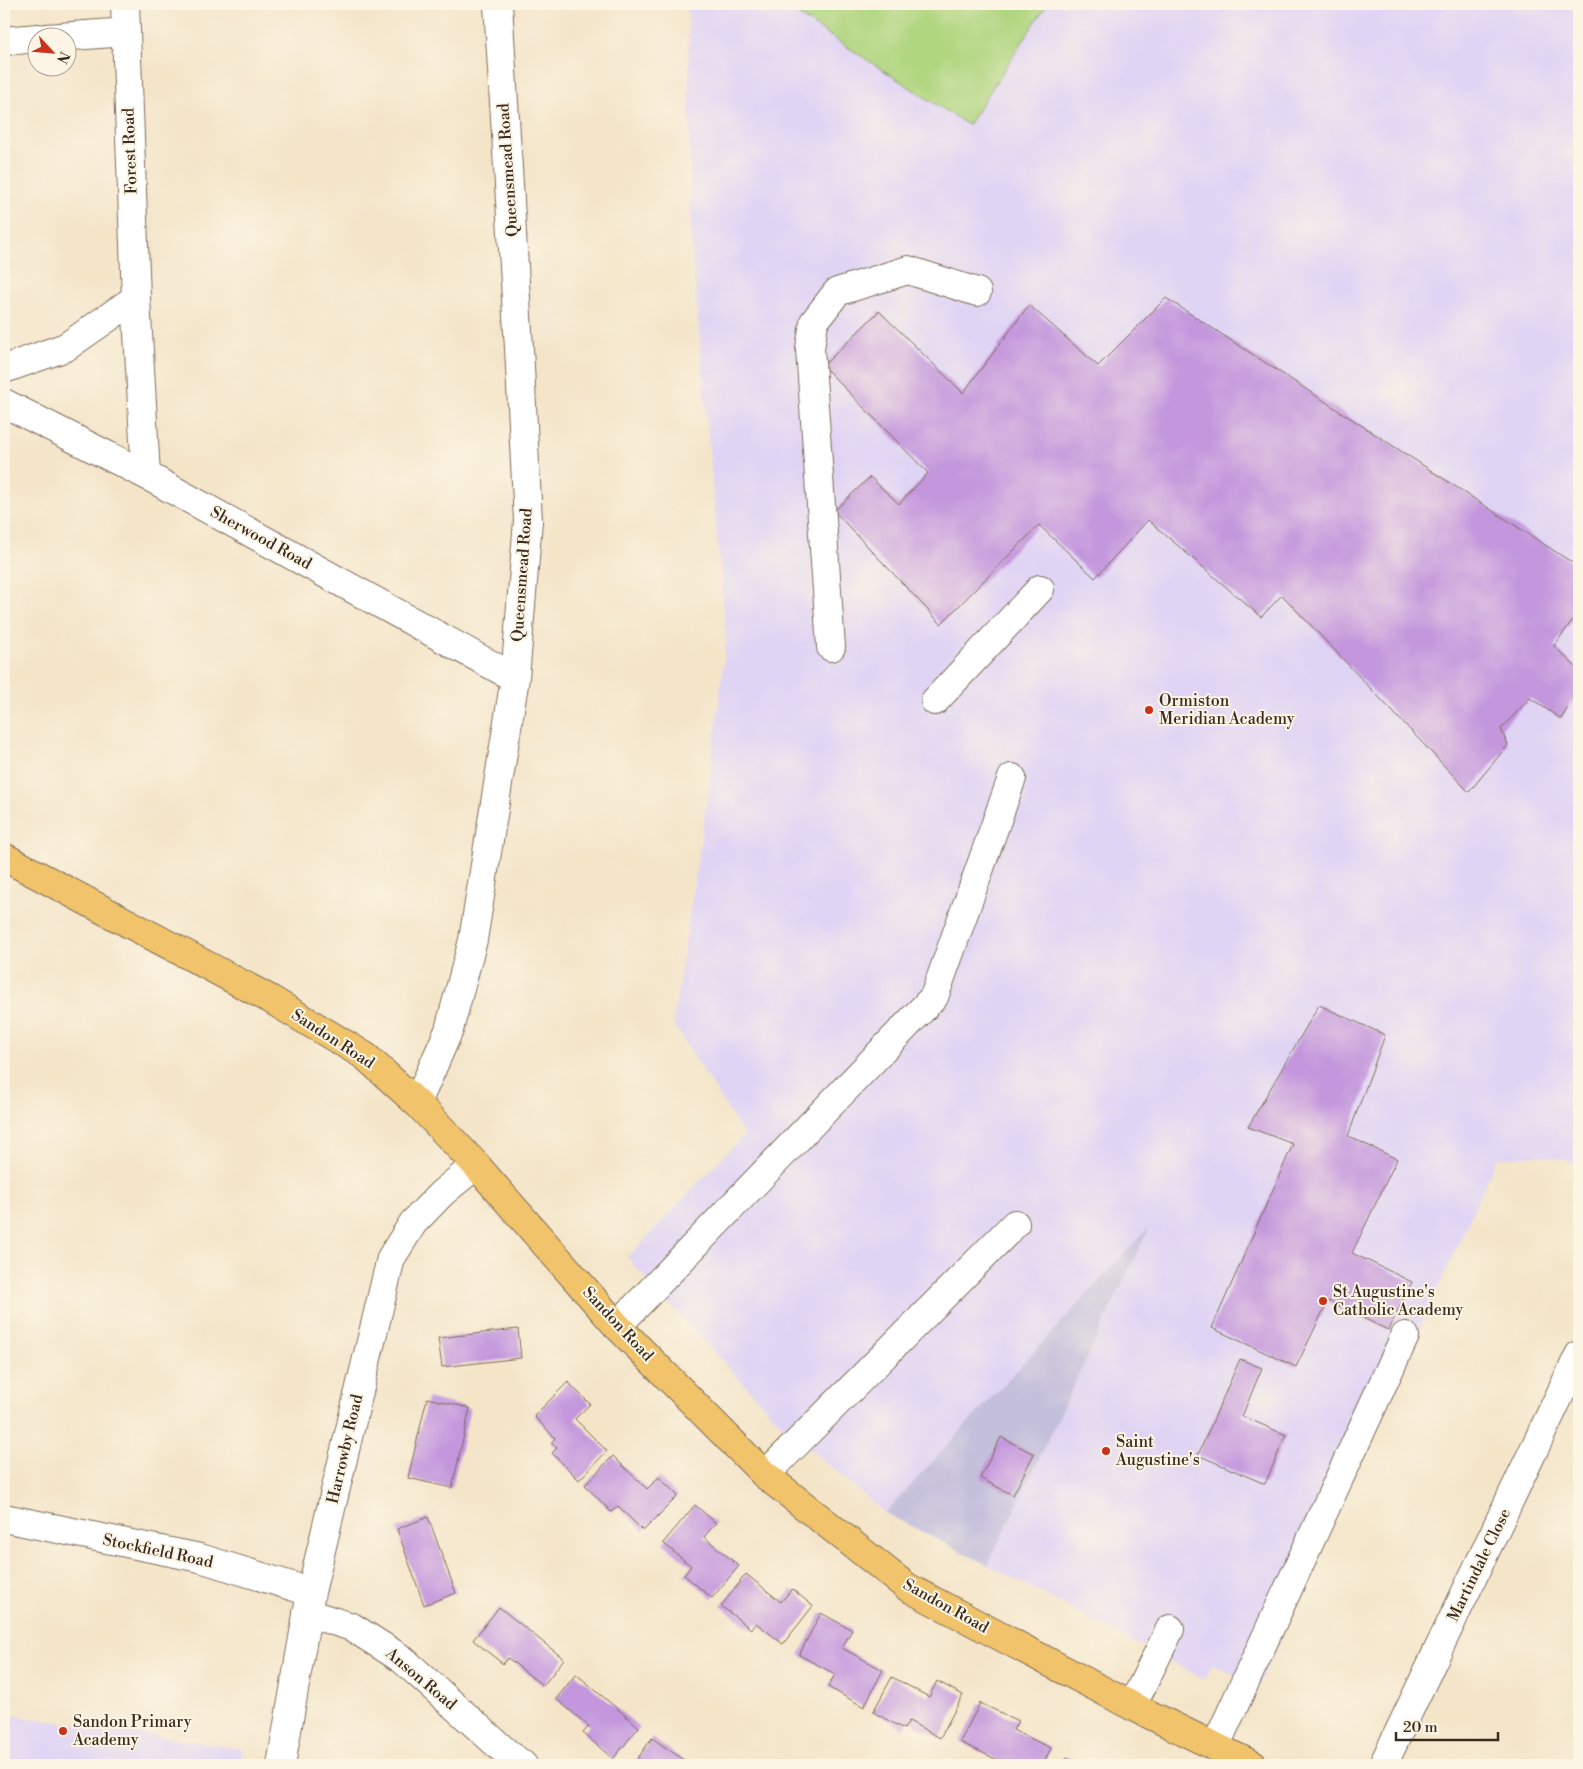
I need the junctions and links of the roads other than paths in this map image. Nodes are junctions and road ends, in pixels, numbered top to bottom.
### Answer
1 (125, 4) edge
2 (498, 4) edge
3 (126, 32) junction
4 (78, 36) edge
5 (28, 39) edge
6 (4, 41) edge
7 (977, 292) dead end
8 (136, 298) junction
9 (4, 368) edge
10 (4, 404) edge
11 (146, 474) junction
12 (1040, 589) dead end
13 (831, 647) dead end
14 (514, 678) junction
15 (935, 702) dead end
16 (1012, 778) dead end
17 (4, 858) edge
18 (417, 1103) junction
19 (476, 1164) junction
20 (1015, 1224) dead end
21 (617, 1326) junction
22 (1405, 1336) dead end
23 (1578, 1362) edge
24 (765, 1475) junction
25 (4, 1518) edge
26 (309, 1603) junction
27 (1170, 1629) dead end
28 (1132, 1706) junction
29 (1215, 1747) junction
30 (281, 1765) edge
31 (524, 1765) edge
32 (1253, 1765) edge
33 (1383, 1765) edge

1 - 3 street, Forest Road
2 - 14 street, Queensmead Road
3 - 4 street
3 - 8 street, Forest Road
5 - 6 street
7 - 13 street
8 - 9 street
8 - 11 street, Forest Road
10 - 11 street, Sherwood Road
11 - 14 street, Sherwood Road
12 - 15 street
14 - 18 street, Queensmead Road
16 - 21 street
17 - 18 highway, Sandon Road
18 - 19 highway, Sandon Road
19 - 21 highway, Sandon Road
19 - 26 street, Harrowby Road
20 - 24 street
21 - 24 highway, Sandon Road
22 - 29 street
23 - 33 street, Martindale Close
24 - 28 highway, Sandon Road
25 - 26 street, Stockfield Road
26 - 30 street, Harrowby Road
26 - 31 street, Anson Road
27 - 28 street
28 - 29 highway, Sandon Road
29 - 32 highway, Sandon Road

